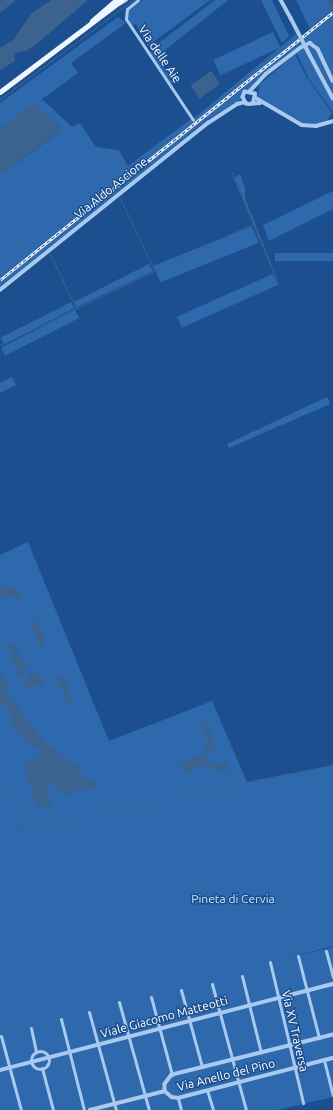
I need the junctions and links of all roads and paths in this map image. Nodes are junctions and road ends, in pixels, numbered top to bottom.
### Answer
1 (116, 0) edge
2 (122, 0) edge
3 (126, 0) edge
4 (138, 0) edge
5 (281, 0) edge
6 (117, 6) junction
7 (74, 37) junction
8 (333, 80) edge
9 (256, 86) junction
10 (250, 91) junction
11 (0, 92) edge
12 (243, 97) junction
13 (256, 97) junction
14 (333, 98) edge
15 (245, 102) junction
16 (253, 103) junction
17 (260, 103) junction
18 (237, 104) junction
19 (193, 120) dead end
20 (333, 121) edge
21 (0, 290) edge
22 (326, 951) dead end
23 (298, 956) dead end
24 (270, 962) dead end
25 (242, 976) dead end
26 (333, 977) edge
27 (212, 984) dead end
28 (333, 984) edge
29 (181, 990) dead end
30 (307, 991) junction
31 (151, 997) dead end
32 (278, 998) junction
33 (119, 1002) dead end
34 (249, 1005) junction
35 (90, 1012) dead end
36 (220, 1013) junction
37 (61, 1019) dead end
38 (190, 1021) junction
39 (31, 1028) dead end
40 (160, 1029) junction
41 (333, 1035) edge
42 (1, 1036) edge
43 (130, 1037) junction
44 (319, 1038) junction
45 (99, 1045) junction
46 (289, 1046) junction
47 (36, 1052) junction
48 (70, 1052) junction
49 (261, 1053) junction
50 (48, 1058) junction
51 (333, 1058) edge
52 (234, 1060) junction
53 (324, 1060) junction
54 (32, 1062) junction
55 (10, 1068) junction
56 (42, 1068) junction
57 (202, 1068) junction
58 (294, 1068) junction
59 (0, 1070) edge
60 (172, 1075) junction
61 (239, 1082) junction
62 (207, 1090) junction
63 (165, 1091) junction
64 (333, 1095) edge
65 (145, 1096) junction
66 (178, 1098) junction
67 (303, 1103) dead end
68 (114, 1104) junction
69 (21, 1110) edge
70 (53, 1110) edge
71 (84, 1110) edge
72 (90, 1110) edge
73 (116, 1110) edge
74 (149, 1110) edge
75 (181, 1110) edge
76 (213, 1110) edge
77 (246, 1110) edge

1 - 7 main road
2 - 6 main road
3 - 6 street
4 - 19 street, Via delle Aie
5 - 14 street, bridge
6 - 7 main road
7 - 11 main road
8 - 9 street
9 - 10 street
9 - 13 street
10 - 12 street
10 - 13 street
12 - 15 street
12 - 18 street
13 - 16 street
13 - 17 street
15 - 16 street
15 - 18 street
16 - 17 street
17 - 20 street
18 - 21 street, Via Aldo Ascione
22 - 26 street
23 - 30 street
24 - 32 street, Via XV Traversa
25 - 34 street
27 - 36 street
28 - 30 street, Viale Giacomo Matteotti
29 - 38 street
30 - 32 street, Viale Giacomo Matteotti
30 - 44 street
31 - 40 street
32 - 34 street, Viale Giacomo Matteotti
32 - 46 street, Via XV Traversa
33 - 43 street
34 - 36 street, Viale Giacomo Matteotti
34 - 49 street
35 - 45 street
36 - 38 street, Viale Giacomo Matteotti
36 - 52 street
37 - 48 street
38 - 40 street, Viale Giacomo Matteotti
38 - 57 street
39 - 47 street
40 - 43 street, Viale Giacomo Matteotti
40 - 60 street
41 - 44 street, Via Anello del Pino
42 - 55 street
43 - 45 street, Viale Giacomo Matteotti
43 - 65 street
44 - 46 street, Via Anello del Pino
45 - 48 street, Viale Giacomo Matteotti
45 - 68 street
46 - 49 street, Via Anello del Pino
46 - 58 street, Via XV Traversa
47 - 50 street
47 - 54 street
48 - 50 street, Viale Giacomo Matteotti
48 - 71 street
49 - 52 street, Via Anello del Pino
50 - 54 street, Viale Giacomo Matteotti
50 - 56 street
51 - 53 street, Via Anello del Pino
52 - 57 street, Via Anello del Pino
52 - 61 street
53 - 58 street, Via Anello del Pino
53 - 64 street
54 - 55 street, Viale Giacomo Matteotti
54 - 56 street
55 - 59 street, Viale Giacomo Matteotti
55 - 69 street
56 - 70 street
57 - 60 street, Via Anello del Pino
58 - 61 street, Via Anello del Pino
58 - 67 street, Via XV Traversa
60 - 63 street, Via Anello del Pino
61 - 62 street, Via Anello del Pino
61 - 77 street
62 - 66 street, Via Anello del Pino
62 - 76 street
63 - 65 street
63 - 66 street, Via Anello del Pino
65 - 68 street
65 - 74 street
66 - 75 street
68 - 72 street
68 - 73 street

